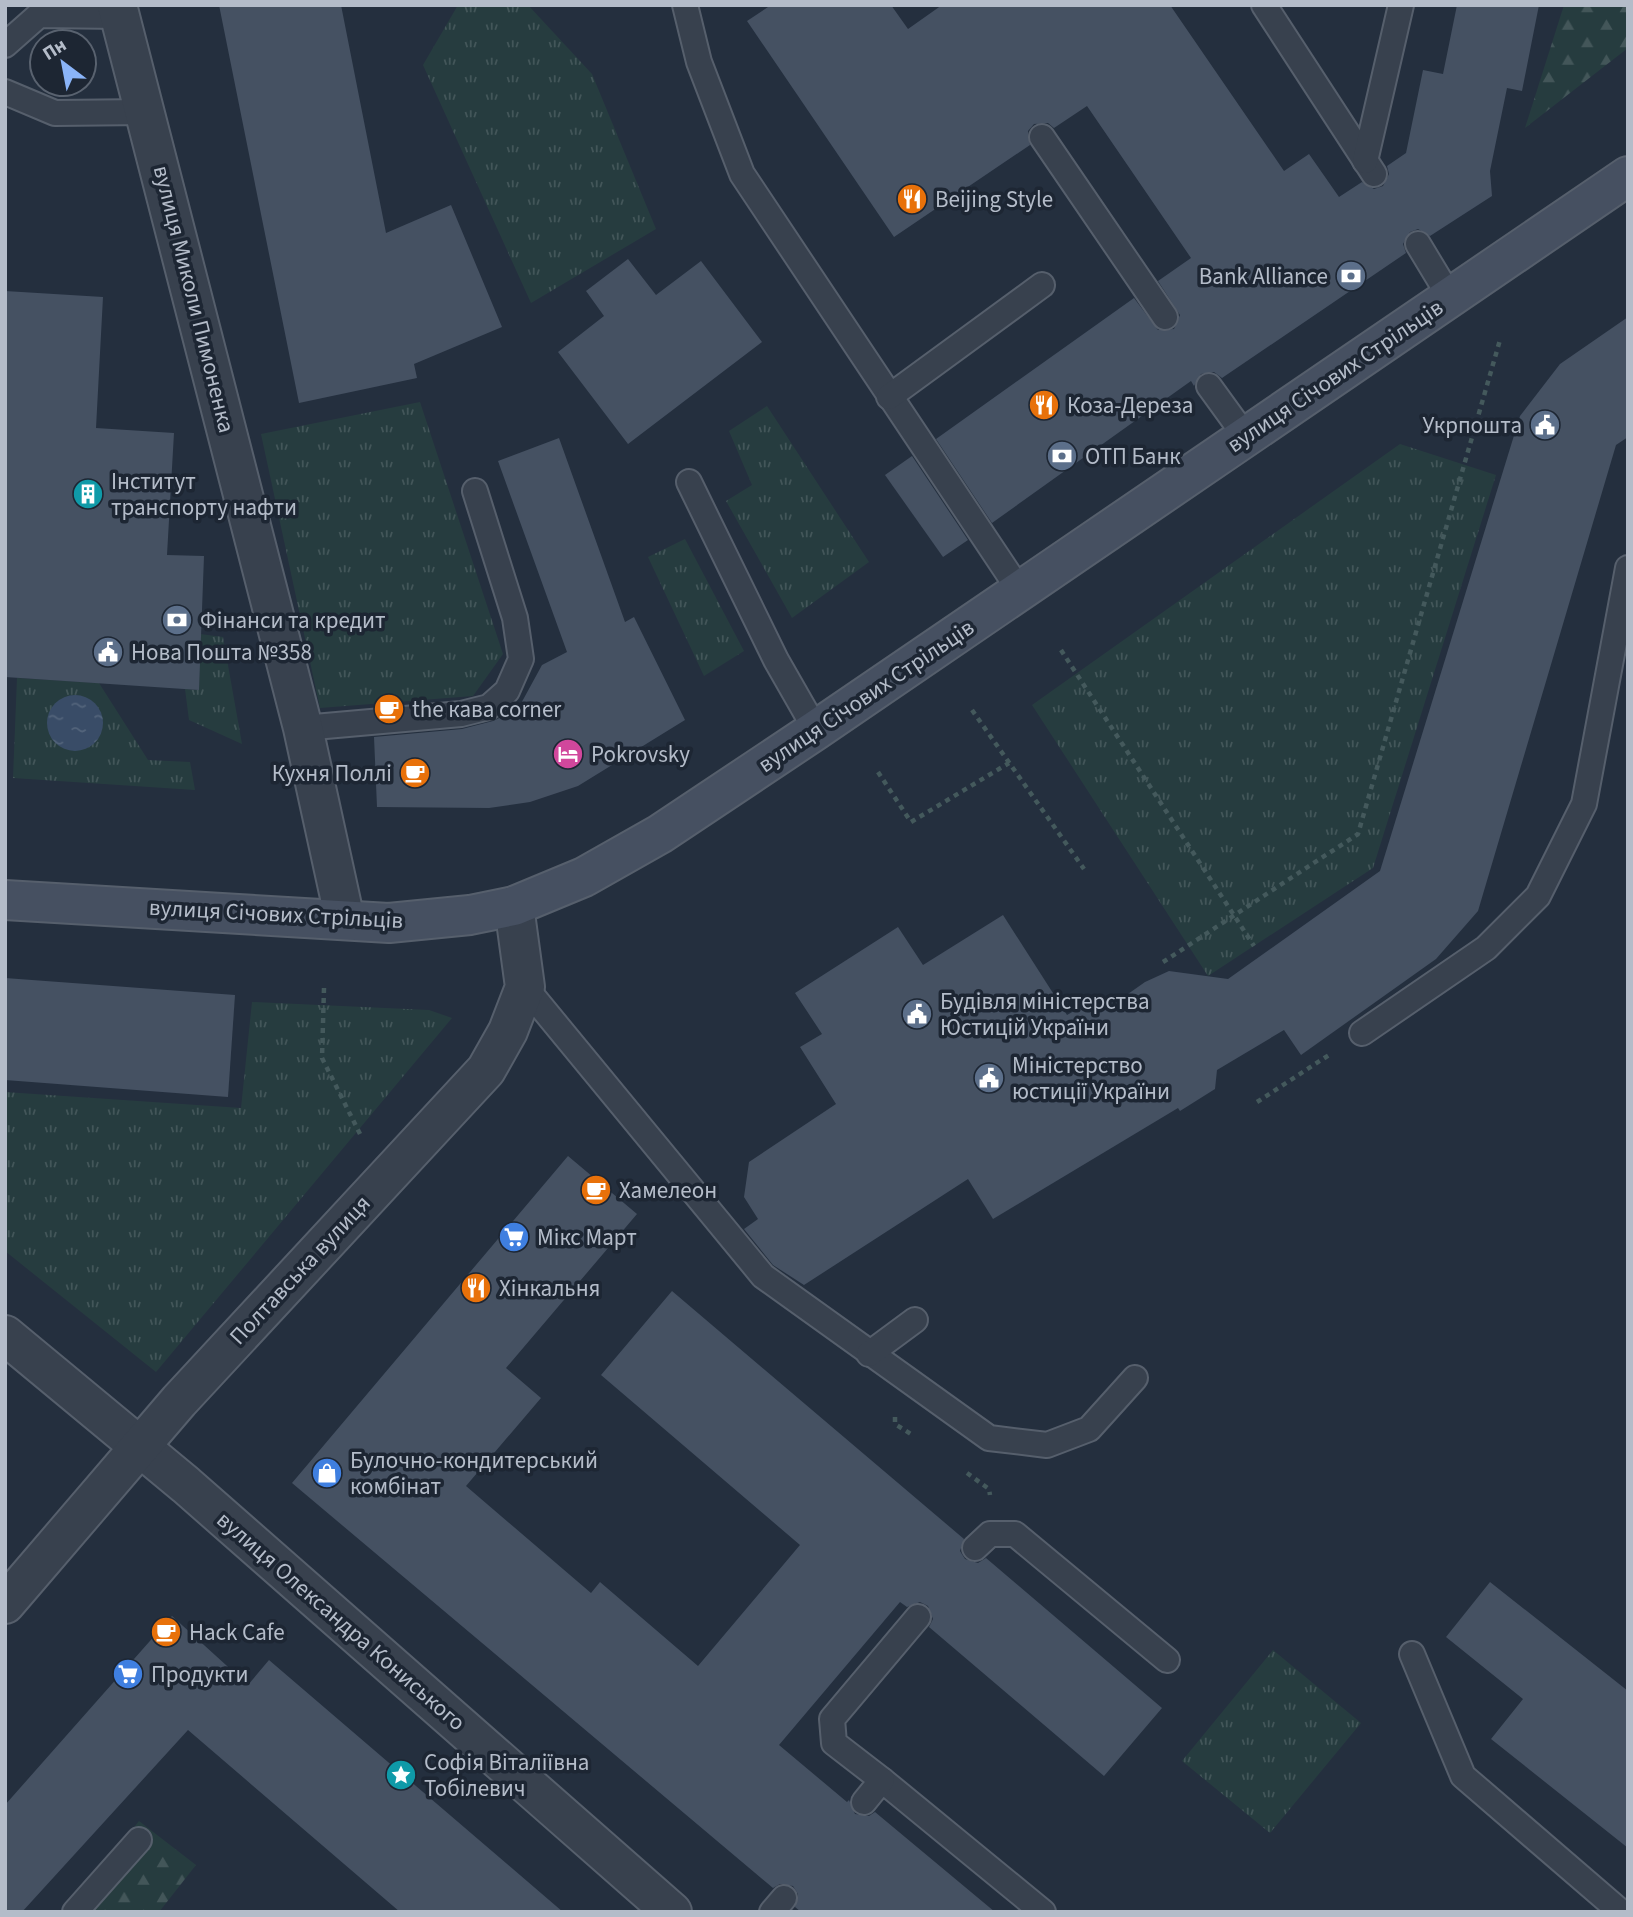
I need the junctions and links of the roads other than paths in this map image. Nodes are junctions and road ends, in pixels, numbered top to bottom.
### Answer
1 (685, 5) edge
2 (1264, 5) edge
3 (1401, 5) edge
4 (119, 10) edge
5 (5, 45) edge
6 (5, 92) edge
7 (146, 112) junction
8 (1042, 137) dead end
9 (1628, 176) edge
10 (1418, 244) dead end
11 (1042, 285) dead end
12 (1450, 297) junction
13 (1166, 317) dead end
14 (1209, 386) dead end
15 (889, 397) junction
16 (1245, 438) junction
17 (689, 482) dead end
18 (475, 492) dead end
19 (1628, 568) edge
20 (1020, 591) junction
21 (303, 728) junction
22 (816, 730) junction
23 (5, 900) edge
24 (514, 906) junction
25 (345, 920) junction
26 (525, 987) junction
27 (1362, 1033) dead end
28 (915, 1320) dead end
29 (5, 1335) edge
30 (869, 1354) junction
31 (1135, 1378) dead end
32 (139, 1445) junction
33 (975, 1548) dead end
34 (5, 1604) edge
35 (918, 1617) dead end
36 (1412, 1654) dead end
37 (1167, 1660) dead end
38 (882, 1780) junction
39 (864, 1802) dead end
40 (139, 1840) dead end
41 (75, 1912) edge
42 (672, 1912) edge
43 (1043, 1912) edge
44 (1620, 1912) edge

1 - 15 lane
2 - 3 lane
4 - 5 lane
4 - 7 street, вулиця Миколи Пимоненка
6 - 7 lane
7 - 21 street, вулиця Миколи Пимоненка
8 - 13 lane
9 - 12 main road, вулиця Січових Стрільців
10 - 12 lane
11 - 15 lane
12 - 16 main road, вулиця Січових Стрільців
14 - 16 lane
15 - 20 lane
16 - 20 main road, вулиця Січових Стрільців
17 - 22 lane
18 - 21 lane
19 - 27 lane
20 - 22 main road, вулиця Січових Стрільців
21 - 25 street, вулиця Миколи Пимоненка
22 - 24 main road, вулиця Січових Стрільців
23 - 25 main road, вулиця Січових Стрільців
24 - 25 main road, вулиця Січових Стрільців
24 - 26 street, Полтавська вулиця
26 - 30 lane
26 - 32 street, Полтавська вулиця
28 - 30 lane
29 - 32 street, вулиця Олександра Кониського
30 - 31 lane
32 - 34 street, Полтавська вулиця
32 - 42 street, вулиця Олександра Кониського
33 - 37 lane
35 - 38 lane
36 - 44 lane
38 - 39 lane
38 - 43 lane
40 - 41 lane

